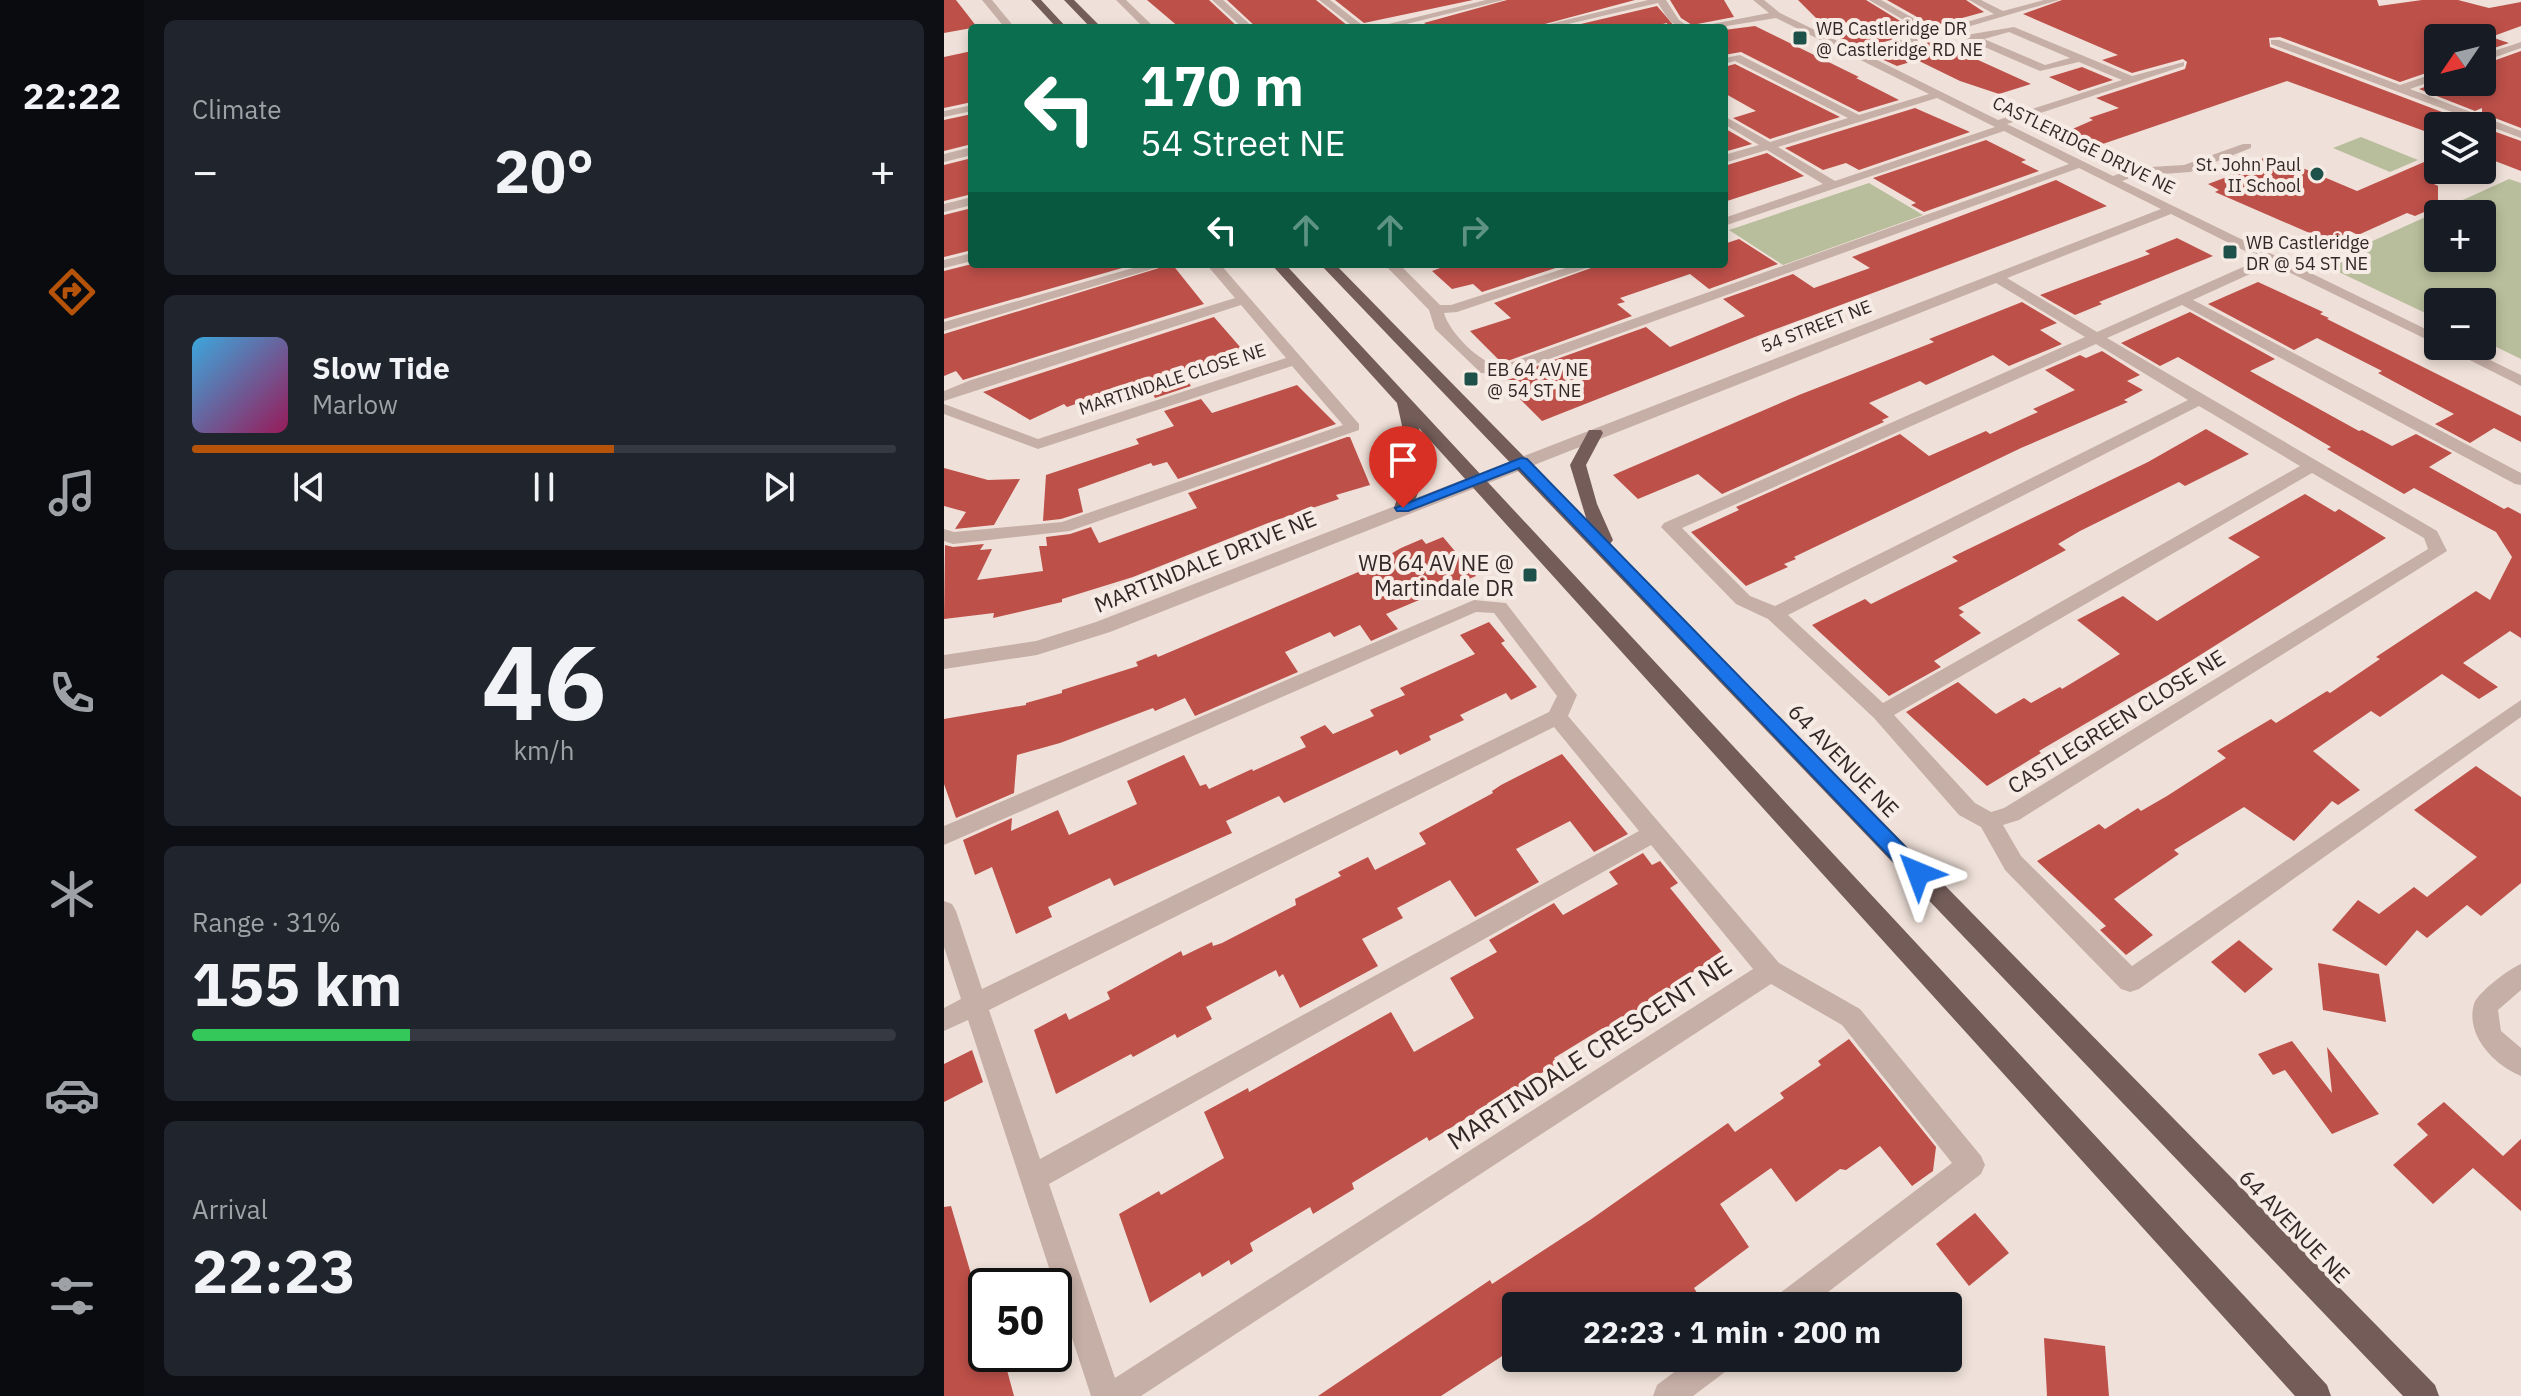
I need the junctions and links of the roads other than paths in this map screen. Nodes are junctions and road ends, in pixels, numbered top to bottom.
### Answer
1 (987, 0) edge
2 (1036, 0) edge
3 (1069, 0) edge
4 (1121, 0) edge
5 (1217, 0) edge
6 (1324, 0) edge
7 (1499, 0) edge
8 (1758, 0) edge
9 (1874, 0) edge
10 (1974, 0) edge
11 (2054, 0) edge
12 (1777, 15) junction
13 (2003, 15) junction
14 (1007, 24) edge
15 (1058, 24) edge
16 (1093, 24) edge
17 (1146, 24) edge
18 (1244, 24) edge
19 (1356, 24) edge
20 (1390, 24) edge
21 (1556, 24) edge
22 (1679, 24) edge
23 (1721, 24) edge
24 (1952, 29) junction
25 (1934, 34) junction
26 (1975, 39) junction
27 (2275, 42) dead end
28 (2521, 45) edge
29 (2496, 54) edge
30 (1858, 56) junction
31 (2081, 58) junction
32 (1730, 59) edge
33 (2180, 64) dead end
34 (2132, 80) junction
35 (2424, 80) edge
36 (2400, 89) junction
37 (1937, 95) junction
38 (944, 97) edge
39 (949, 113) edge
40 (1858, 119) junction
41 (1728, 121) edge
42 (2000, 126) junction
43 (2521, 135) edge
44 (1768, 145) junction
45 (2247, 146) dead end
46 (968, 152) edge
47 (944, 158) edge
48 (1728, 158) edge
49 (2077, 165) junction
50 (2110, 181) junction
51 (1833, 185) junction
52 (968, 202) edge
53 (944, 208) edge
54 (2170, 210) junction
55 (1728, 221) edge
56 (968, 258) edge
57 (2272, 259) junction
58 (944, 264) edge
59 (1148, 268) edge
60 (1216, 268) edge
61 (1282, 268) edge
62 (1331, 268) edge
63 (1395, 268) edge
64 (1580, 268) edge
65 (1997, 278) junction
66 (1244, 300) junction
67 (2182, 300) junction
68 (1436, 309) junction
69 (944, 327) edge
70 (2424, 334) edge
71 (2098, 338) junction
72 (1295, 360) junction
73 (2478, 360) edge
74 (2521, 381) edge
75 (944, 396) edge
76 (1401, 396) junction
77 (2200, 400) junction
78 (944, 409) edge
79 (1595, 433) junction
80 (1521, 462) junction
81 (2311, 467) junction
82 (1476, 479) junction
83 (2521, 480) edge
84 (1403, 508) junction
85 (944, 535) edge
86 (1611, 555) junction
87 (1775, 614) junction
88 (944, 662) edge
89 (2521, 707) edge
90 (1881, 713) junction
91 (1557, 717) junction
92 (1989, 821) junction
93 (1656, 832) junction
94 (944, 836) edge
95 (944, 911) edge
96 (1770, 971) junction
97 (2521, 975) edge
98 (976, 1004) junction
99 (944, 1020) edge
100 (2521, 1064) edge
101 (1031, 1179) junction
102 (1804, 1292) edge
103 (1700, 1372) edge
104 (1106, 1396) edge
105 (1114, 1396) edge
106 (1668, 1396) edge
107 (2316, 1396) edge
108 (2424, 1396) edge

1 - 14 street
2 - 15 main road
3 - 16 main road
4 - 17 street
5 - 18 street
6 - 19 street
7 - 20 street
8 - 12 street, CASTLERIDGE DRIVE NE
9 - 25 street
10 - 13 street
11 - 13 street
12 - 23 street
12 - 30 street, CASTLERIDGE DRIVE NE
13 - 24 street
21 - 22 street
24 - 25 street
24 - 26 street
25 - 30 street
26 - 31 street
26 - 31 street
27 - 36 street
28 - 29 street
30 - 37 street, CASTLERIDGE DRIVE NE
31 - 34 street
32 - 40 street
33 - 34 street
34 - 42 street
35 - 36 street
36 - 43 street
37 - 40 street
37 - 42 street, CASTLERIDGE DRIVE NE
38 - 39 street
40 - 44 street
41 - 44 street
42 - 49 street, CASTLERIDGE DRIVE NE
42 - 51 street
44 - 48 street
44 - 51 street
45 - 50 street
46 - 47 street
49 - 50 street, CASTLERIDGE DRIVE NE
49 - 68 street
50 - 54 street, CASTLERIDGE DRIVE NE
51 - 55 street
52 - 53 street
54 - 57 street, CASTLERIDGE DRIVE NE
54 - 65 street, 54 STREET NE
56 - 58 street
57 - 67 street
57 - 70 street, CASTLERIDGE DRIVE NE
59 - 69 street
60 - 66 street, MARTINDALE CLOSE NE
61 - 76 main road
62 - 80 main road, 64 AVENUE NE
63 - 68 street
64 - 68 street
65 - 71 street, CASTLEGREEN CLOSE NE
65 - 79 street, 54 STREET NE
66 - 72 street, MARTINDALE CLOSE NE
66 - 75 street
67 - 71 street
67 - 83 street
71 - 77 street, CASTLEGREEN CLOSE NE
71 - 87 street
72 - 78 street, MARTINDALE CLOSE NE
72 - 85 street
73 - 74 street
76 - 82 main road
76 - 84 main road
77 - 81 street, CASTLEGREEN CLOSE NE
77 - 87 street
79 - 80 street, 54 STREET NE
79 - 86 main road
80 - 82 street, 54 STREET NE
80 - 86 main road, 64 AVENUE NE
81 - 90 street
81 - 92 street, CASTLEGREEN CLOSE NE
82 - 84 street, MARTINDALE DRIVE NE
82 - 107 main road
84 - 88 street, MARTINDALE DRIVE NE
86 - 108 main road, 64 AVENUE NE
87 - 90 street
89 - 92 street
90 - 92 street
91 - 93 street, MARTINDALE CRESCENT NE
91 - 94 street
91 - 98 street
93 - 96 street, MARTINDALE CRESCENT NE
93 - 101 street
95 - 98 street
96 - 102 street
96 - 105 street, MARTINDALE CRESCENT NE
97 - 100 street
98 - 99 street
98 - 101 street
101 - 104 street
103 - 106 street

